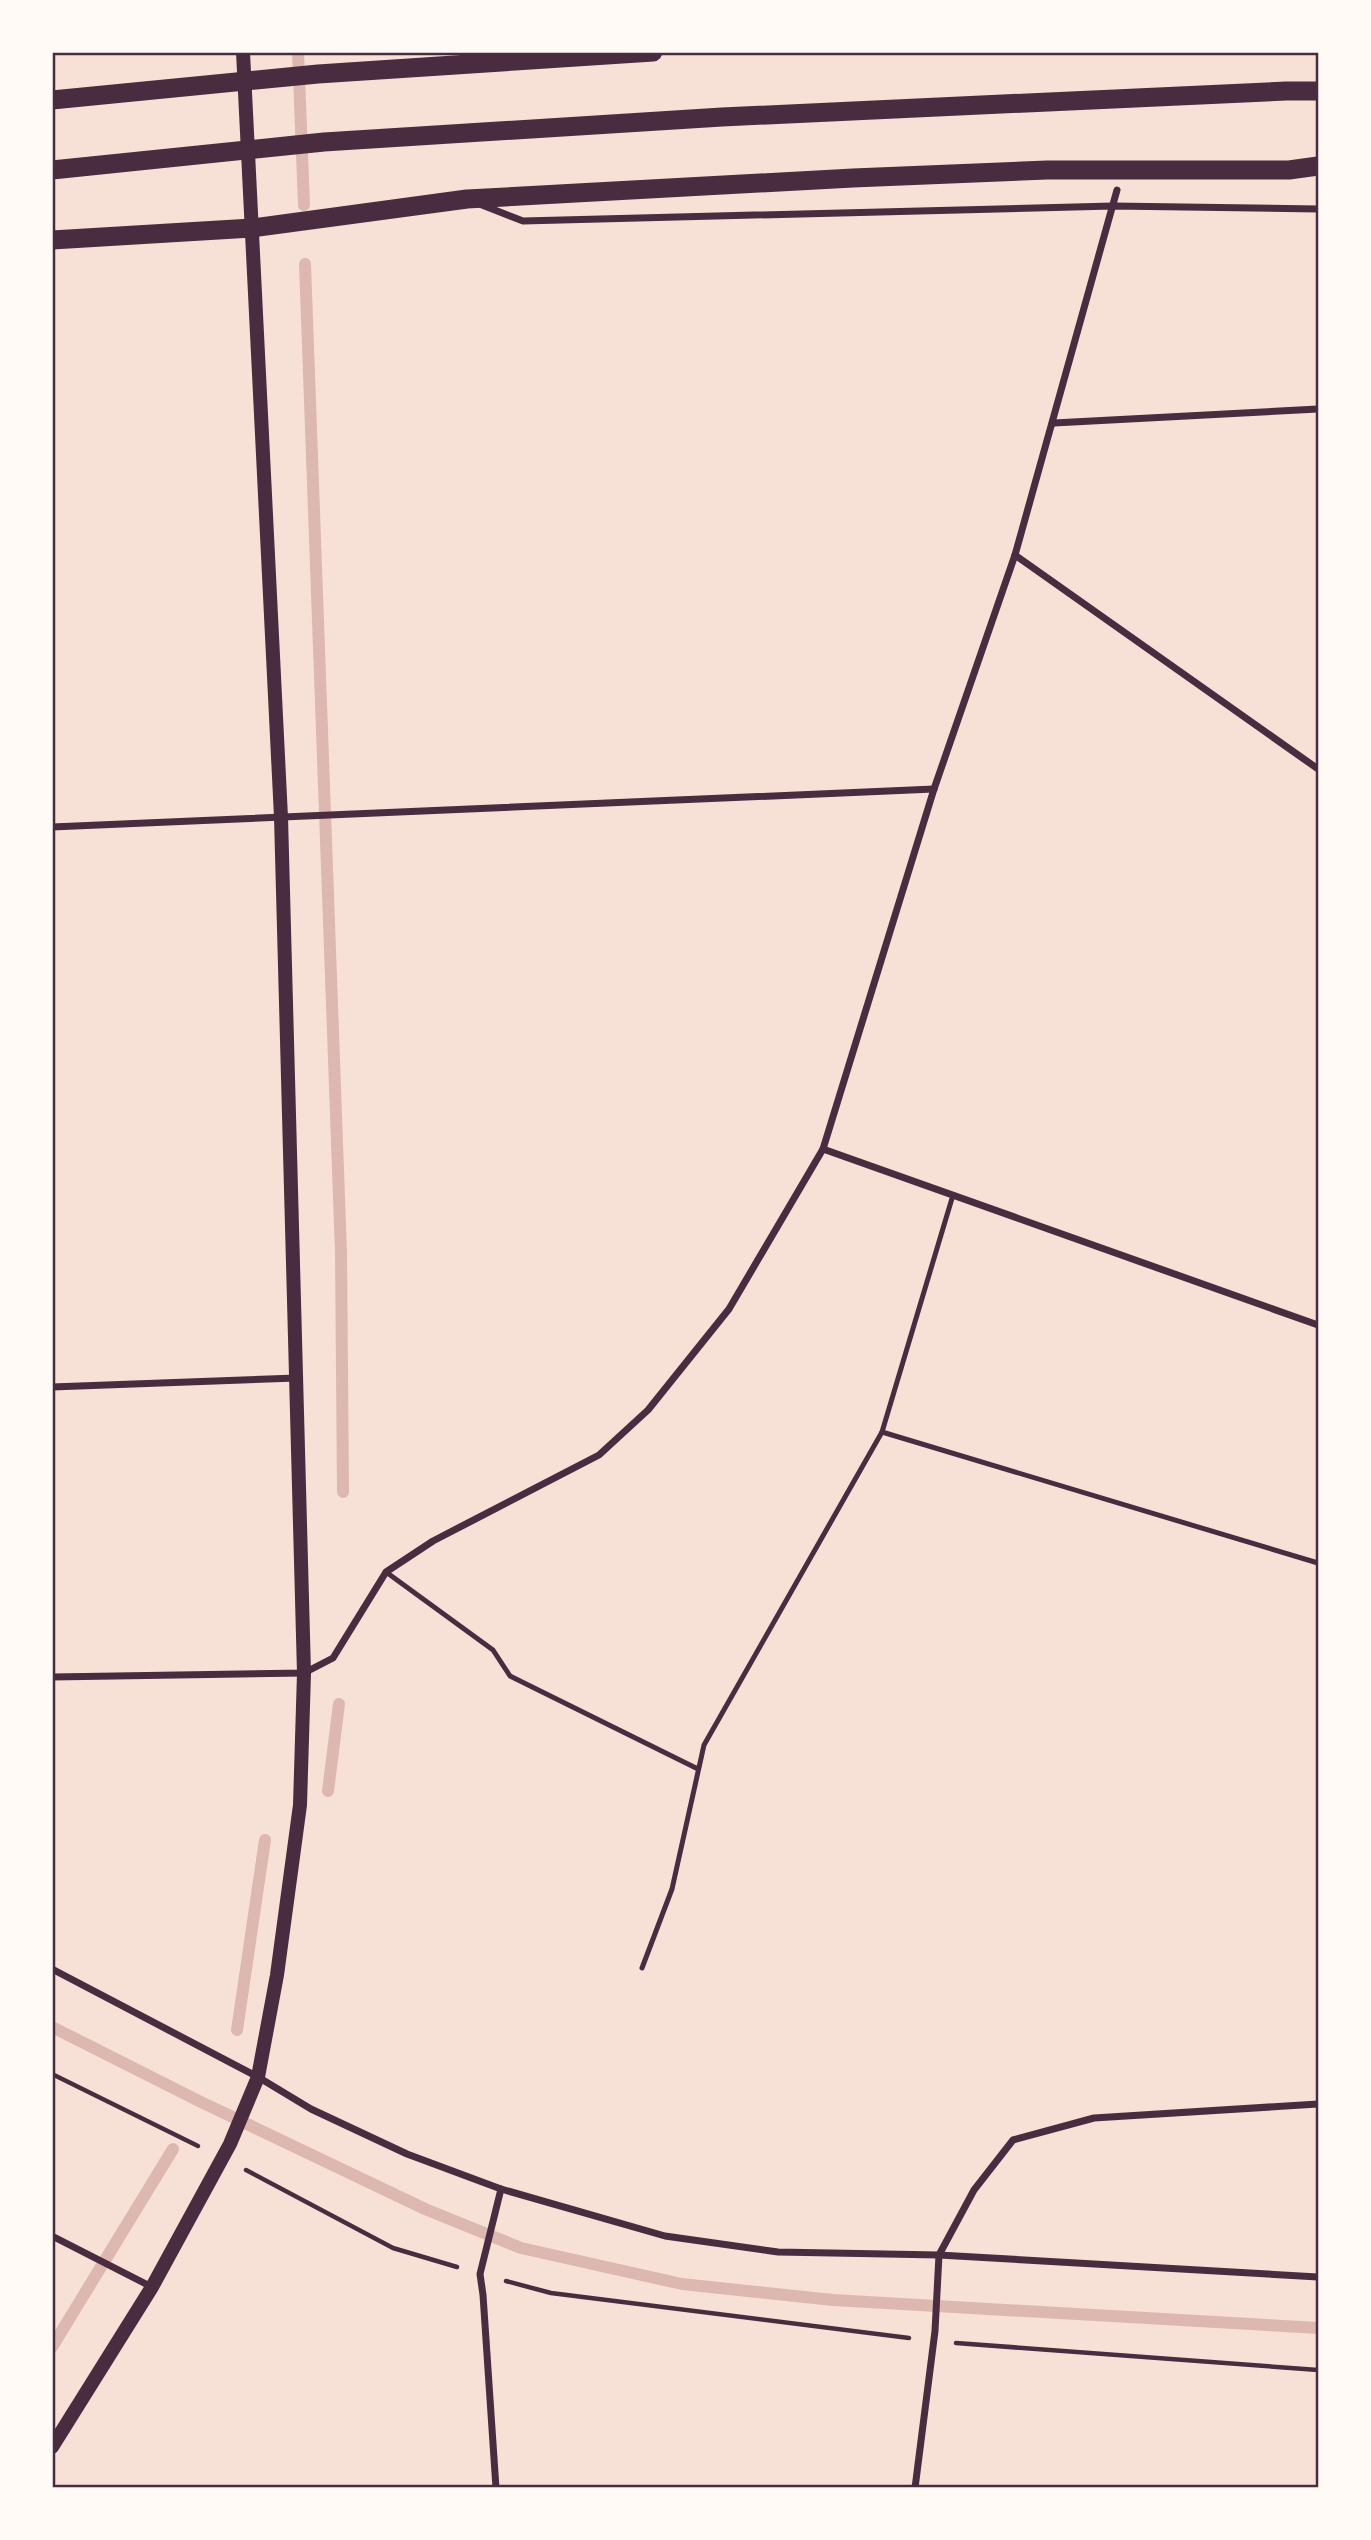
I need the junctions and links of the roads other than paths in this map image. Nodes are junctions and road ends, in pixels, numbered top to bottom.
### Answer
1 (243, 52) edge
2 (653, 52) edge
3 (1318, 92) edge
4 (52, 100) edge
5 (1318, 166) edge
6 (52, 170) edge
7 (1117, 190) dead end
8 (467, 199) junction
9 (1113, 206) junction
10 (1318, 209) edge
11 (252, 228) junction
12 (52, 240) edge
13 (1318, 409) edge
14 (1054, 423) junction
15 (1016, 555) junction
16 (1318, 768) edge
17 (934, 789) junction
18 (281, 817) junction
19 (52, 827) edge
20 (823, 1149) junction
21 (953, 1195) junction
22 (1318, 1325) edge
23 (297, 1378) junction
24 (52, 1387) edge
25 (882, 1432) junction
26 (1318, 1563) edge
27 (386, 1572) junction
28 (304, 1673) junction
29 (52, 1677) edge
30 (698, 1769) junction
31 (642, 1968) dead end
32 (52, 1969) edge
33 (258, 2077) junction
34 (1318, 2104) edge
35 (501, 2189) junction
36 (52, 2236) edge
37 (939, 2255) junction
38 (1318, 2277) edge
39 (152, 2287) junction
40 (52, 2447) edge
41 (496, 2487) edge
42 (915, 2487) edge

1 - 11 main road
2 - 4 highway
3 - 6 highway
5 - 8 highway
7 - 9 street
8 - 9 street
8 - 11 highway
9 - 10 street
9 - 14 street
11 - 12 highway
11 - 18 main road
13 - 14 street
14 - 15 street
15 - 16 street
15 - 17 street
17 - 18 street
17 - 20 street
18 - 19 street
18 - 23 main road
20 - 21 street
20 - 27 street
21 - 22 street
21 - 25 lane
23 - 24 street
23 - 28 main road
25 - 26 lane
25 - 30 lane
27 - 28 street
27 - 30 lane
28 - 29 street
28 - 33 main road
30 - 31 lane
32 - 33 street
33 - 35 street
33 - 39 main road
34 - 37 street
35 - 37 street
35 - 41 street
36 - 39 street
37 - 38 street
37 - 42 street
39 - 40 main road

